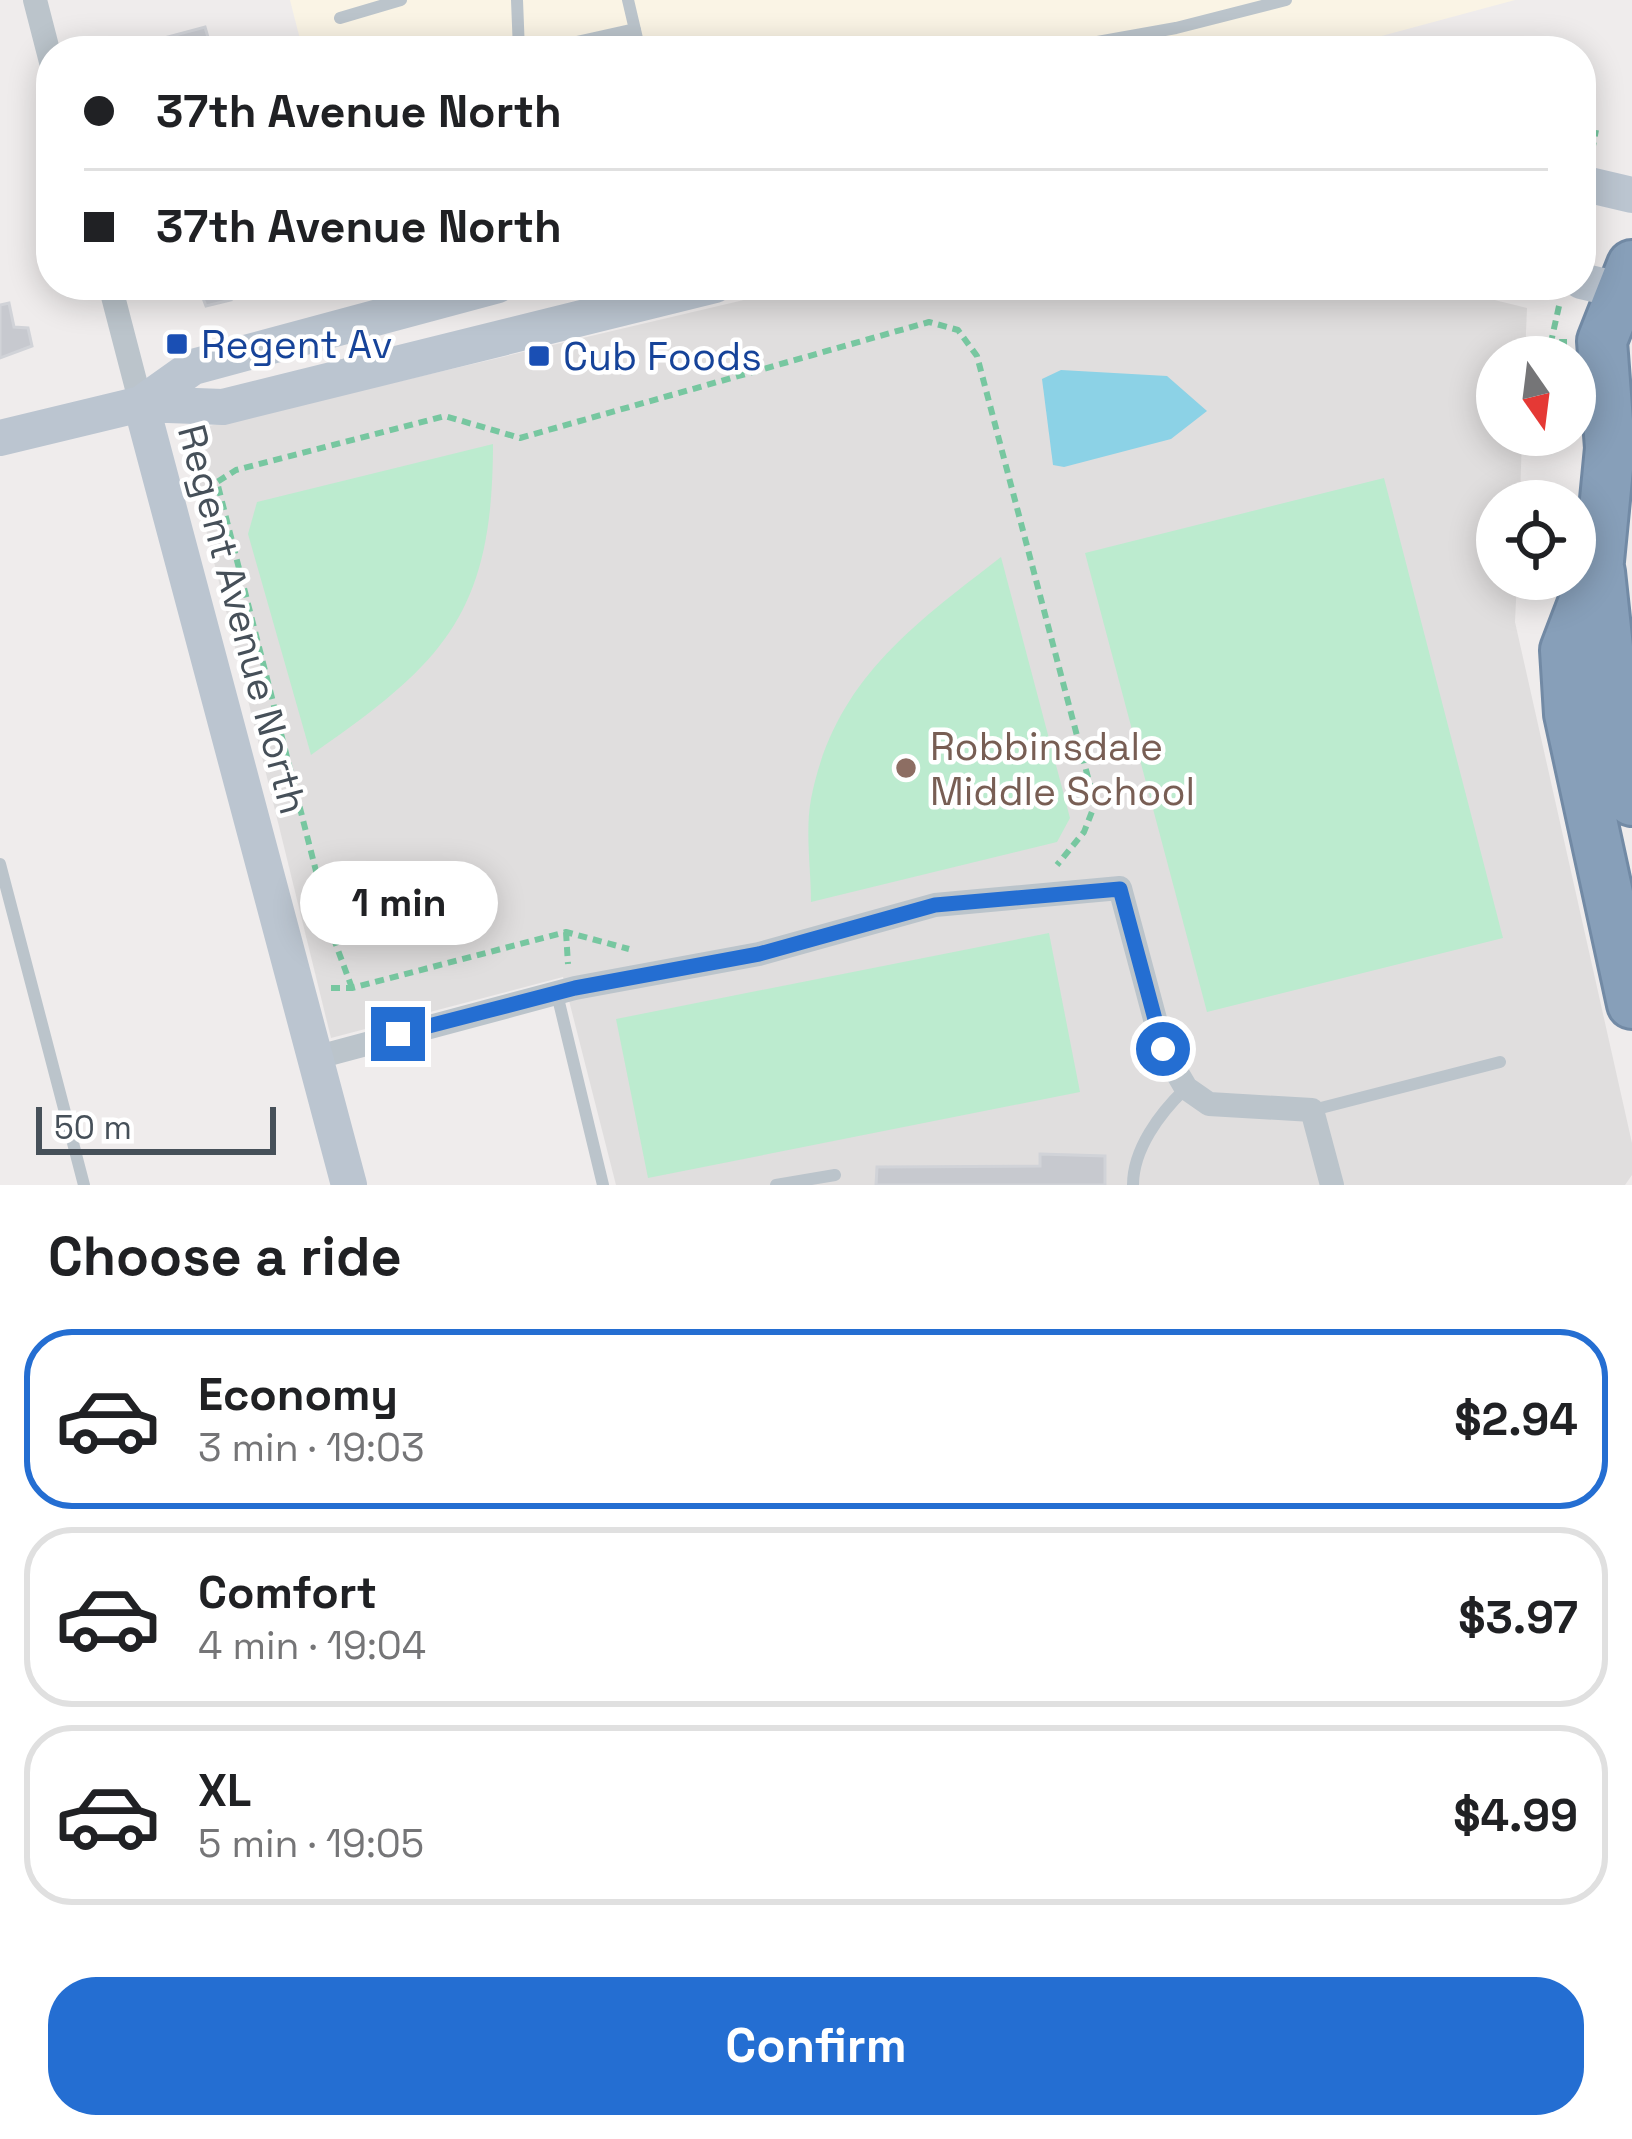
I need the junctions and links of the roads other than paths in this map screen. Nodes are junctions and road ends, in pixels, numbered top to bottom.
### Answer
1 (34, 0) edge
2 (401, 0) edge
3 (517, 0) edge
4 (628, 0) edge
5 (1286, 0) edge
6 (340, 18) dead end
7 (635, 29) junction
8 (44, 36) edge
9 (518, 36) edge
10 (604, 36) edge
11 (637, 36) edge
12 (1117, 36) edge
13 (1596, 187) edge
14 (1632, 195) edge
15 (1617, 283) edge
16 (114, 300) edge
17 (442, 300) edge
18 (635, 300) edge
19 (141, 404) junction
20 (0, 438) edge
21 (1599, 561) junction
22 (1632, 801) edge
23 (0, 864) edge
24 (556, 992) junction
25 (1632, 1004) edge
26 (318, 1057) junction
27 (1500, 1062) dead end
28 (1186, 1088) junction
29 (1312, 1110) junction
30 (835, 1175) dead end
31 (85, 1185) edge
32 (349, 1185) edge
33 (603, 1185) edge
34 (776, 1185) edge
35 (1133, 1185) edge
36 (1332, 1185) edge

1 - 8 street
2 - 6 lane
3 - 9 lane
4 - 7 lane
5 - 12 lane
7 - 10 lane
7 - 11 lane
13 - 14 street
15 - 21 highway
16 - 19 street, Regent Avenue North
17 - 19 street
18 - 19 street
19 - 20 street
19 - 26 street, Regent Avenue North
21 - 22 highway
21 - 25 highway
23 - 31 lane
24 - 26 street
24 - 28 street
24 - 33 lane
26 - 32 street, Regent Avenue North
27 - 29 lane
28 - 29 street
28 - 35 lane
29 - 36 street
30 - 34 lane

